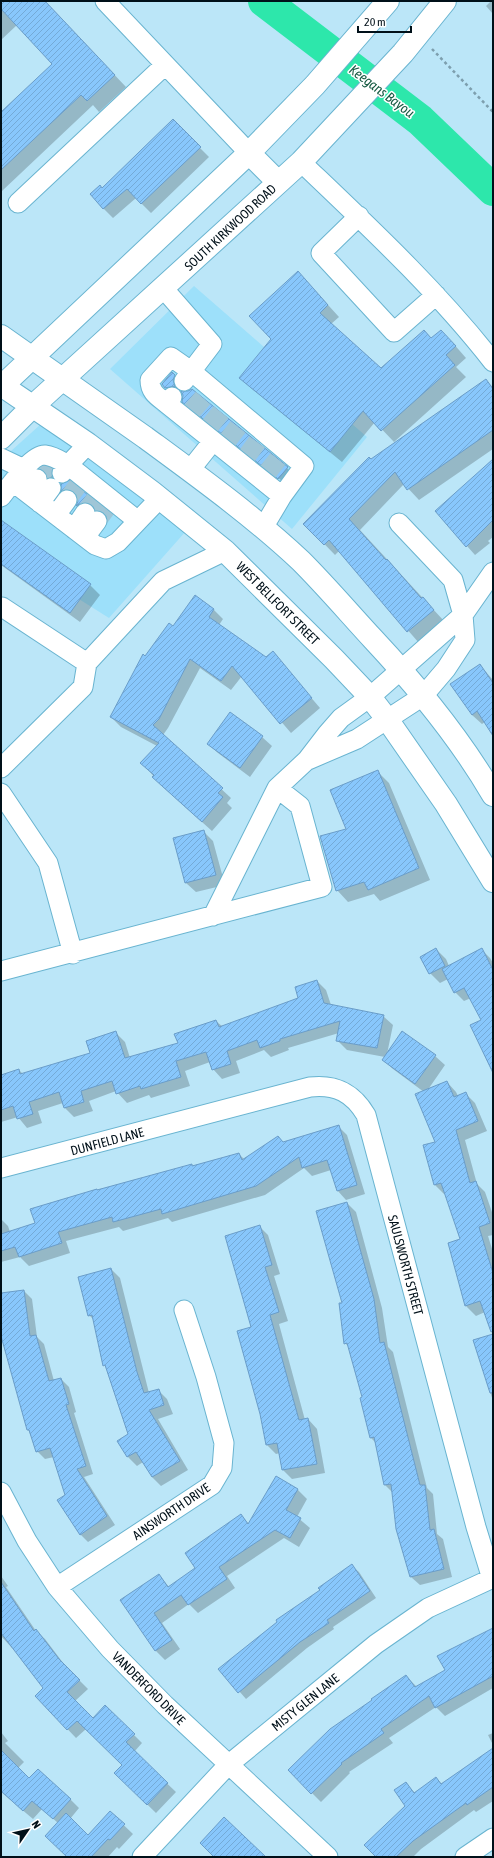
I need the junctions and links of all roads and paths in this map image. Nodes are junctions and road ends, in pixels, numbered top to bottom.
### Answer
1 (105, 1) edge
2 (388, 1) edge
3 (445, 1) edge
4 (418, 34) junction
5 (165, 65) junction
6 (493, 112) edge
7 (249, 154) junction
8 (301, 162) junction
9 (278, 182) junction
10 (18, 204) dead end
11 (359, 216) junction
12 (163, 288) junction
13 (436, 294) junction
14 (1, 336) edge
15 (33, 358) junction
16 (493, 362) edge
17 (187, 377) junction
18 (64, 379) junction
19 (2, 386) edge
20 (33, 406) junction
21 (1, 438) edge
22 (215, 438) junction
23 (88, 444) junction
24 (1, 458) edge
25 (190, 470) junction
26 (39, 479) edge
27 (76, 488) junction
28 (282, 496) junction
29 (160, 498) junction
30 (100, 505) junction
31 (56, 515) junction
32 (138, 521) junction
33 (399, 523) dead end
34 (264, 528) junction
35 (80, 533) junction
36 (225, 551) junction
37 (493, 572) edge
38 (1, 609) edge
39 (463, 615) junction
40 (87, 663) junction
41 (401, 669) junction
42 (423, 696) junction
43 (370, 697) junction
44 (387, 719) junction
45 (307, 760) junction
46 (1, 768) edge
47 (277, 788) junction
48 (1, 793) edge
49 (493, 796) edge
50 (493, 881) edge
51 (213, 916) junction
52 (72, 954) junction
53 (1, 971) edge
54 (212, 1114) joint
55 (1, 1168) edge
56 (184, 1310) dead end
57 (1, 1492) edge
58 (493, 1579) edge
59 (57, 1587) junction
60 (228, 1765) junction
61 (493, 1838) edge
62 (142, 1857) edge
63 (328, 1857) edge
64 (465, 1857) edge

1 - 5 street
2 - 7 main road
3 - 4 main road, SOUTH KIRKWOOD ROAD
4 - 6 path
4 - 8 main road, SOUTH KIRKWOOD ROAD
5 - 7 street
5 - 10 street
7 - 9 main road
7 - 15 main road
8 - 9 main road, SOUTH KIRKWOOD ROAD
8 - 11 street
9 - 12 main road, SOUTH KIRKWOOD ROAD
11 - 13 street
11 - 13 street
12 - 17 street
12 - 18 main road, SOUTH KIRKWOOD ROAD
13 - 16 street
14 - 15 main road
15 - 18 main road
15 - 19 main road
17 - 22 street
17 - 28 street
18 - 20 main road, SOUTH KIRKWOOD ROAD
18 - 25 main road
19 - 20 main road, WEST BELLFORT STREET
20 - 21 main road, SOUTH KIRKWOOD ROAD
20 - 23 main road, WEST BELLFORT STREET
22 - 25 street
22 - 28 street
23 - 26 street
23 - 29 main road, WEST BELLFORT STREET
24 - 26 street
25 - 34 main road
26 - 27 street
26 - 31 street
27 - 30 street
27 - 31 street
28 - 34 street
29 - 32 street
29 - 36 main road, WEST BELLFORT STREET
30 - 32 street
30 - 35 street
31 - 35 street
32 - 35 street
33 - 39 street
34 - 41 main road
36 - 40 street
36 - 43 main road, WEST BELLFORT STREET
37 - 39 street
38 - 40 street
39 - 41 street
39 - 42 street
40 - 46 street
41 - 42 main road
41 - 43 street
42 - 44 street
42 - 49 main road
43 - 44 main road, WEST BELLFORT STREET
43 - 45 street
44 - 45 street
44 - 50 main road, WEST BELLFORT STREET
45 - 47 street
47 - 51 street
47 - 51 street
48 - 52 street
51 - 52 street
52 - 53 street
54 - 55 street, DUNFIELD LANE
54 - 58 street, SAULSWORTH STREET
56 - 59 street, AINSWORTH DRIVE
57 - 59 street, VANDERFORD DRIVE
58 - 60 street, MISTY GLEN LANE
59 - 60 street, VANDERFORD DRIVE
60 - 62 street, MISTY GLEN LANE
60 - 63 street, VANDERFORD DRIVE
61 - 64 street

